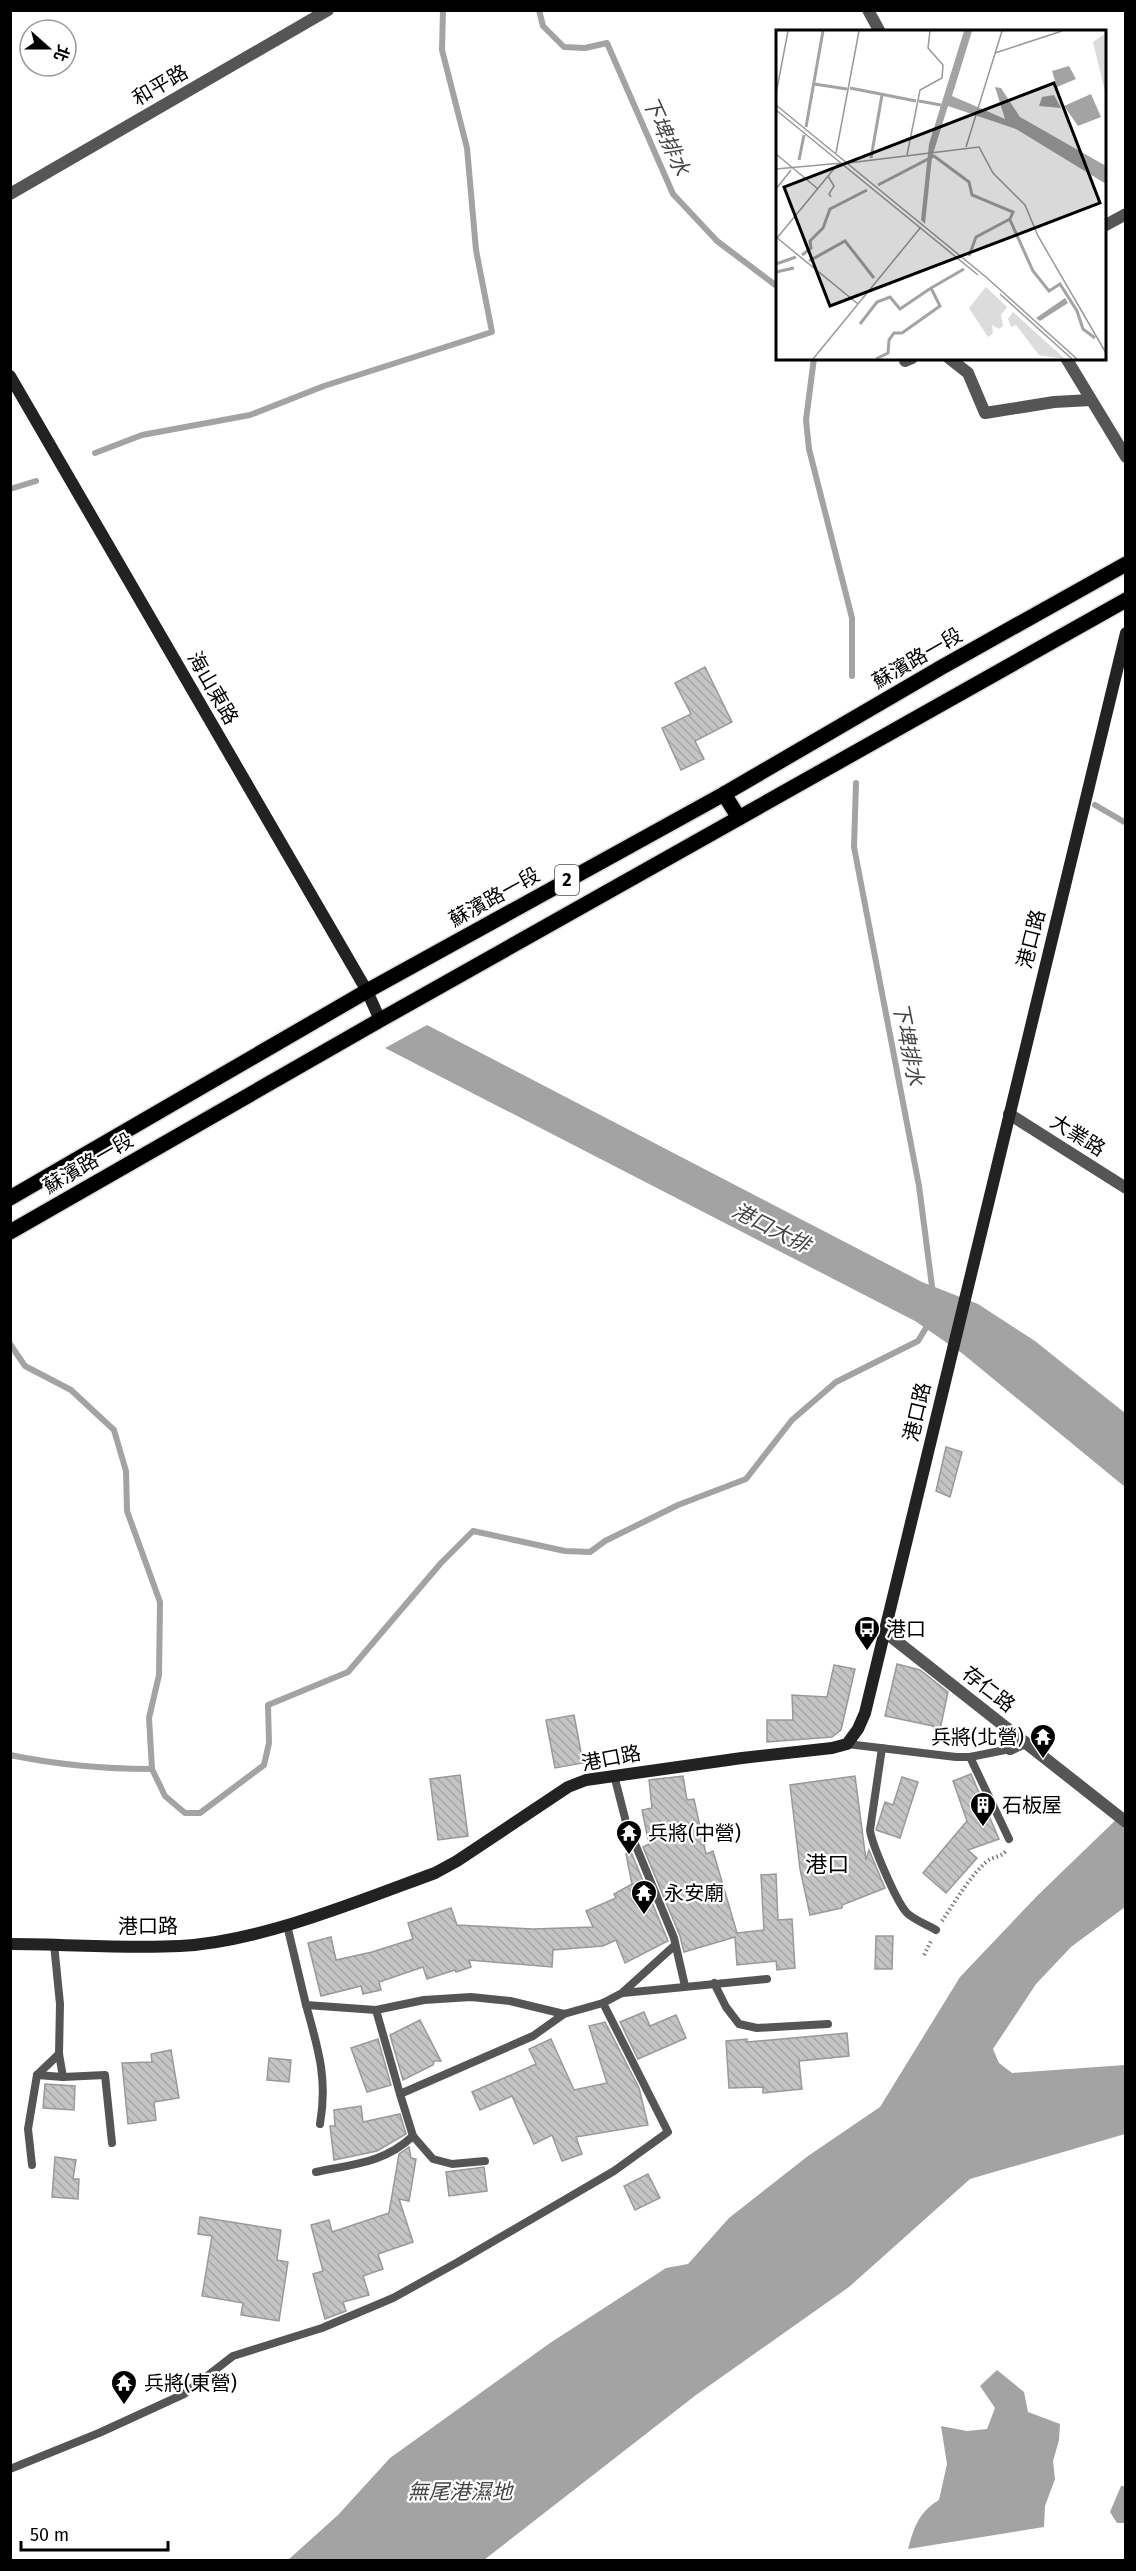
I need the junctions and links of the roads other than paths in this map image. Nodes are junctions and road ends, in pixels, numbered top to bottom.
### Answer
1 (328, 10) edge
2 (868, 10) edge
3 (879, 30) edge
4 (10, 194) edge
5 (1125, 214) edge
6 (1106, 225) edge
7 (952, 360) edge
8 (1067, 360) edge
9 (10, 376) edge
10 (1091, 399) junction
11 (1125, 456) edge
12 (1125, 564) edge
13 (1125, 600) edge
14 (1125, 633) edge
15 (724, 794) junction
16 (739, 818) junction
17 (367, 991) junction
18 (380, 1020) junction
19 (1009, 1114) junction
20 (1125, 1188) edge
21 (10, 1198) edge
22 (10, 1232) edge
23 (885, 1632) junction
24 (1025, 1742) junction
25 (847, 1743) junction
26 (882, 1748) junction
27 (1010, 1749) joint
28 (970, 1757) junction
29 (614, 1775) junction
30 (1125, 1822) edge
31 (1009, 1839) road end
32 (287, 1925) junction
33 (936, 1930) road end
34 (10, 1944) edge
35 (54, 1944) junction
36 (674, 1946) junction
37 (767, 1979) dead end
38 (714, 1983) junction
39 (685, 1986) junction
40 (622, 1993) junction
41 (603, 2003) junction
42 (306, 2005) junction
43 (376, 2010) junction
44 (564, 2014) junction
45 (828, 2024) dead end
46 (59, 2054) junction
47 (38, 2075) junction
48 (63, 2077) junction
49 (400, 2094) junction
50 (320, 2124) dead end
51 (413, 2136) junction
52 (112, 2143) dead end
53 (485, 2161) dead end
54 (32, 2165) dead end
55 (316, 2172) dead end
56 (10, 2469) edge

1 - 4 street, 和平路
2 - 3 street
5 - 6 street
7 - 10 street
8 - 10 street
9 - 17 street, 海山東路
10 - 11 street
12 - 15 main road, 蘇濱路一段 / 2
13 - 16 main road, 蘇濱路一段 / 2
14 - 19 street, 港口路
15 - 16 main road
15 - 17 main road, 蘇濱路一段 / 2
16 - 18 main road, 蘇濱路一段 / 2
17 - 18 street, 海山東路
17 - 21 main road, 蘇濱路一段 / 2
18 - 22 main road, 蘇濱路一段 / 2
19 - 20 street, 大業路
19 - 23 street, 港口路
23 - 24 street, 存仁路
23 - 25 street, 港口路
24 - 27 street
24 - 30 street, 存仁路
25 - 26 lane
25 - 29 street, 港口路
26 - 28 lane
26 - 33 lane
27 - 28 lane
28 - 31 lane
29 - 32 street, 港口路
29 - 36 lane
32 - 35 street, 港口路
32 - 42 lane
34 - 35 street, 港口路
35 - 46 lane
36 - 39 lane
36 - 40 lane
37 - 38 lane
38 - 39 lane
38 - 45 lane
39 - 40 lane
40 - 41 lane
41 - 44 lane
41 - 56 lane
42 - 43 lane
42 - 50 lane
43 - 44 lane
43 - 49 lane
44 - 49 lane
46 - 47 lane
46 - 48 lane
47 - 48 lane
47 - 54 lane
48 - 52 lane
49 - 51 lane
51 - 53 lane
51 - 55 lane

